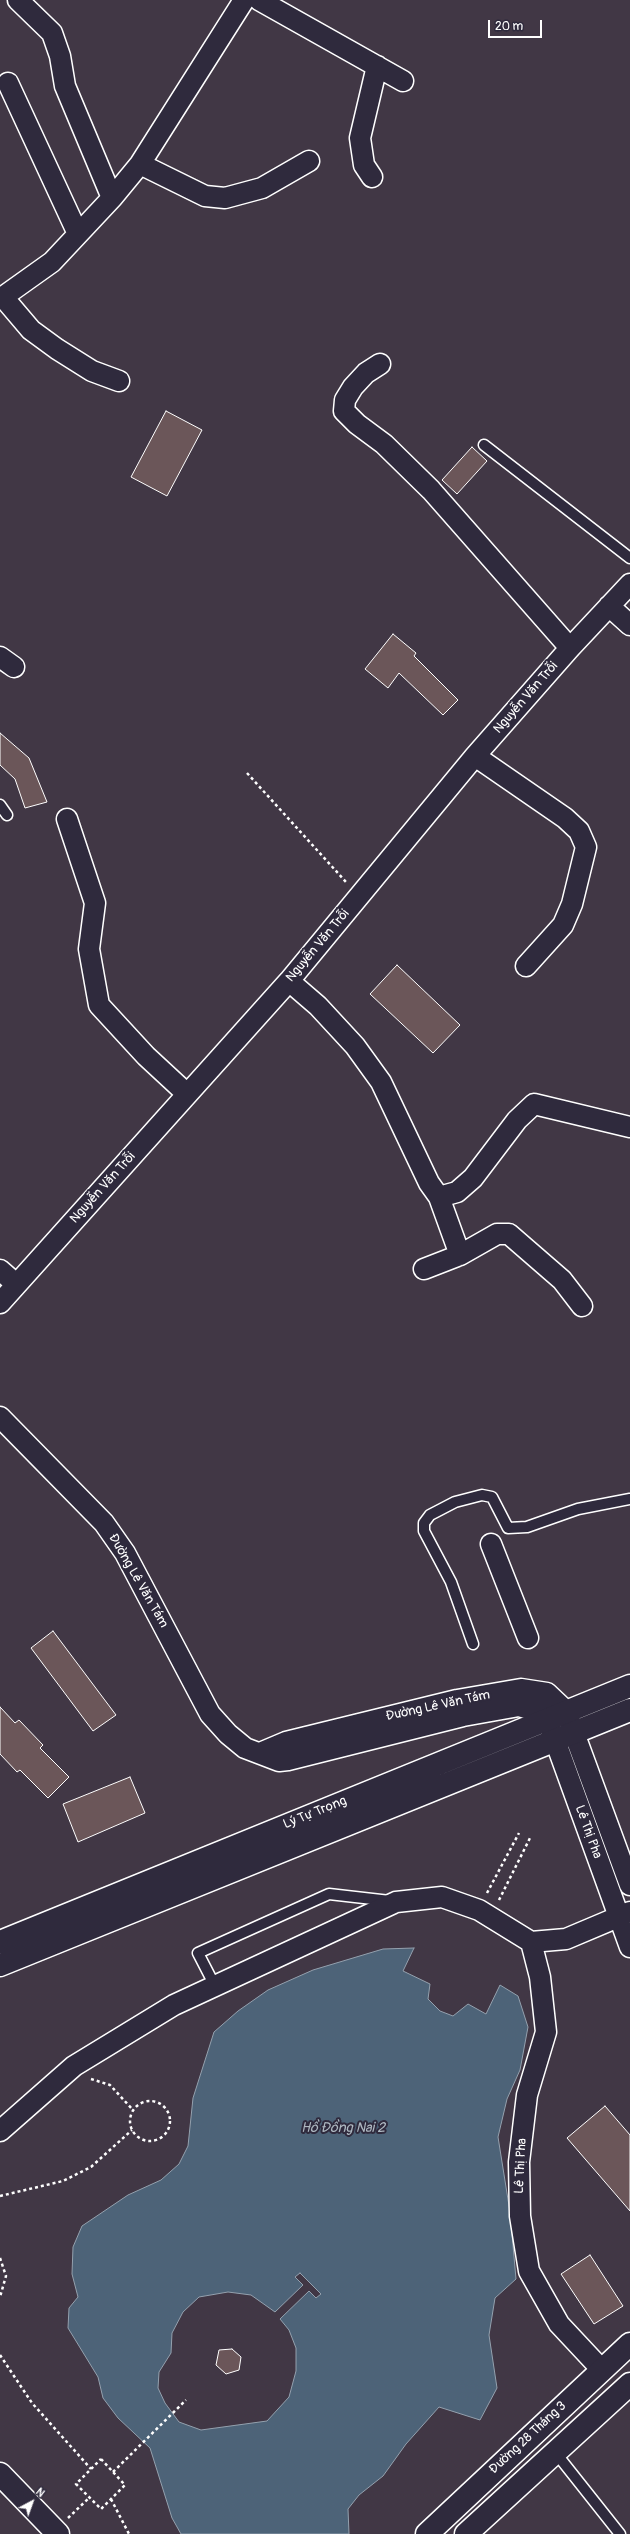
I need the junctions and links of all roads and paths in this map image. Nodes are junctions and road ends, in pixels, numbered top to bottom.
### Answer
1 (18, 0) edge
2 (244, 0) edge
3 (259, 0) edge
4 (377, 66) junction
5 (403, 81) dead end
6 (8, 83) dead end
7 (309, 161) dead end
8 (140, 164) junction
9 (372, 177) dead end
10 (112, 198) junction
11 (78, 234) junction
12 (2, 298) edge
13 (380, 364) dead end
14 (119, 380) dead end
15 (484, 445) dead end
16 (630, 558) edge
17 (630, 584) edge
18 (609, 606) junction
19 (630, 625) edge
20 (570, 648) junction
21 (475, 756) junction
22 (247, 773) dead end
23 (0, 805) edge
24 (7, 815) dead end
25 (67, 818) dead end
26 (360, 897) junction
27 (526, 966) dead end
28 (289, 981) junction
29 (187, 1094) junction
30 (630, 1127) edge
31 (439, 1196) junction
32 (460, 1255) junction
33 (0, 1270) edge
34 (424, 1270) dead end
35 (16, 1284) junction
36 (0, 1303) edge
37 (582, 1306) dead end
38 (0, 1418) edge
39 (630, 1499) edge
40 (492, 1544) dead end
41 (528, 1638) dead end
42 (473, 1644) dead end
43 (630, 1686) edge
44 (630, 1710) edge
45 (556, 1715) junction
46 (564, 1737) junction
47 (519, 1833) dead end
48 (530, 1838) dead end
49 (630, 1885) edge
50 (396, 1902) junction
51 (485, 1914) junction
52 (625, 1915) edge
53 (0, 1942) edge
54 (532, 1942) junction
55 (630, 1947) edge
56 (0, 1966) edge
57 (215, 1986) junction
58 (74, 2066) junction
59 (132, 2110) junction
60 (132, 2130) junction
61 (0, 2131) edge
62 (0, 2196) edge
63 (0, 2258) edge
64 (0, 2297) edge
65 (630, 2344) edge
66 (0, 2355) edge
67 (602, 2370) junction
68 (630, 2384) edge
69 (186, 2400) dead end
70 (534, 2432) junction
71 (554, 2452) junction
72 (91, 2469) junction
73 (113, 2472) junction
74 (0, 2474) edge
75 (90, 2497) junction
76 (110, 2499) junction
77 (56, 2532) edge
78 (129, 2534) edge
79 (427, 2534) edge
80 (466, 2534) edge
81 (620, 2534) edge

1 - 10 street
2 - 8 street
3 - 4 street
4 - 5 street
4 - 9 street
6 - 11 street
7 - 8 street
8 - 10 street
10 - 11 street
11 - 12 street
12 - 14 street
13 - 20 street
15 - 16 lane
17 - 18 street, Nguyễn Văn Trỗi
18 - 19 street
18 - 20 street, Nguyễn Văn Trỗi
20 - 21 street, Nguyễn Văn Trỗi
21 - 26 street, Nguyễn Văn Trỗi
21 - 27 street
22 - 26 path
23 - 24 lane
25 - 29 street
26 - 28 street, Nguyễn Văn Trỗi
28 - 29 street, Nguyễn Văn Trỗi
28 - 31 street
29 - 35 street, Nguyễn Văn Trỗi
30 - 31 street
31 - 32 street
32 - 34 street
32 - 37 street
33 - 35 street
35 - 36 street, Nguyễn Văn Trỗi
38 - 45 street, Đường Lê Văn Tám
39 - 42 lane
40 - 41 street
43 - 45 street, Lý Tự Trọng
44 - 46 street, Lý Tự Trọng
45 - 46 street, Lê Thị Pha
45 - 53 street, Lý Tự Trọng
46 - 49 street
46 - 52 street, Lê Thị Pha
46 - 56 street, Lý Tự Trọng
47 - 51 path
48 - 51 path
50 - 51 street
50 - 57 street
50 - 57 lane
51 - 54 street
52 - 54 street
52 - 55 street, Lê Thị Pha
54 - 67 street, Lê Thị Pha
57 - 58 street
58 - 59 path
58 - 61 street
59 - 60 path
59 - 60 path
60 - 62 path
63 - 64 path
65 - 67 street, Đường 28 Tháng 3
66 - 72 path
67 - 70 street, Đường 28 Tháng 3
68 - 71 street
69 - 73 path
70 - 71 street
70 - 79 street, Đường 28 Tháng 3
71 - 80 street
71 - 81 lane
72 - 73 path
72 - 75 path
73 - 76 path
74 - 77 street
75 - 76 path
75 - 77 path
76 - 78 path

